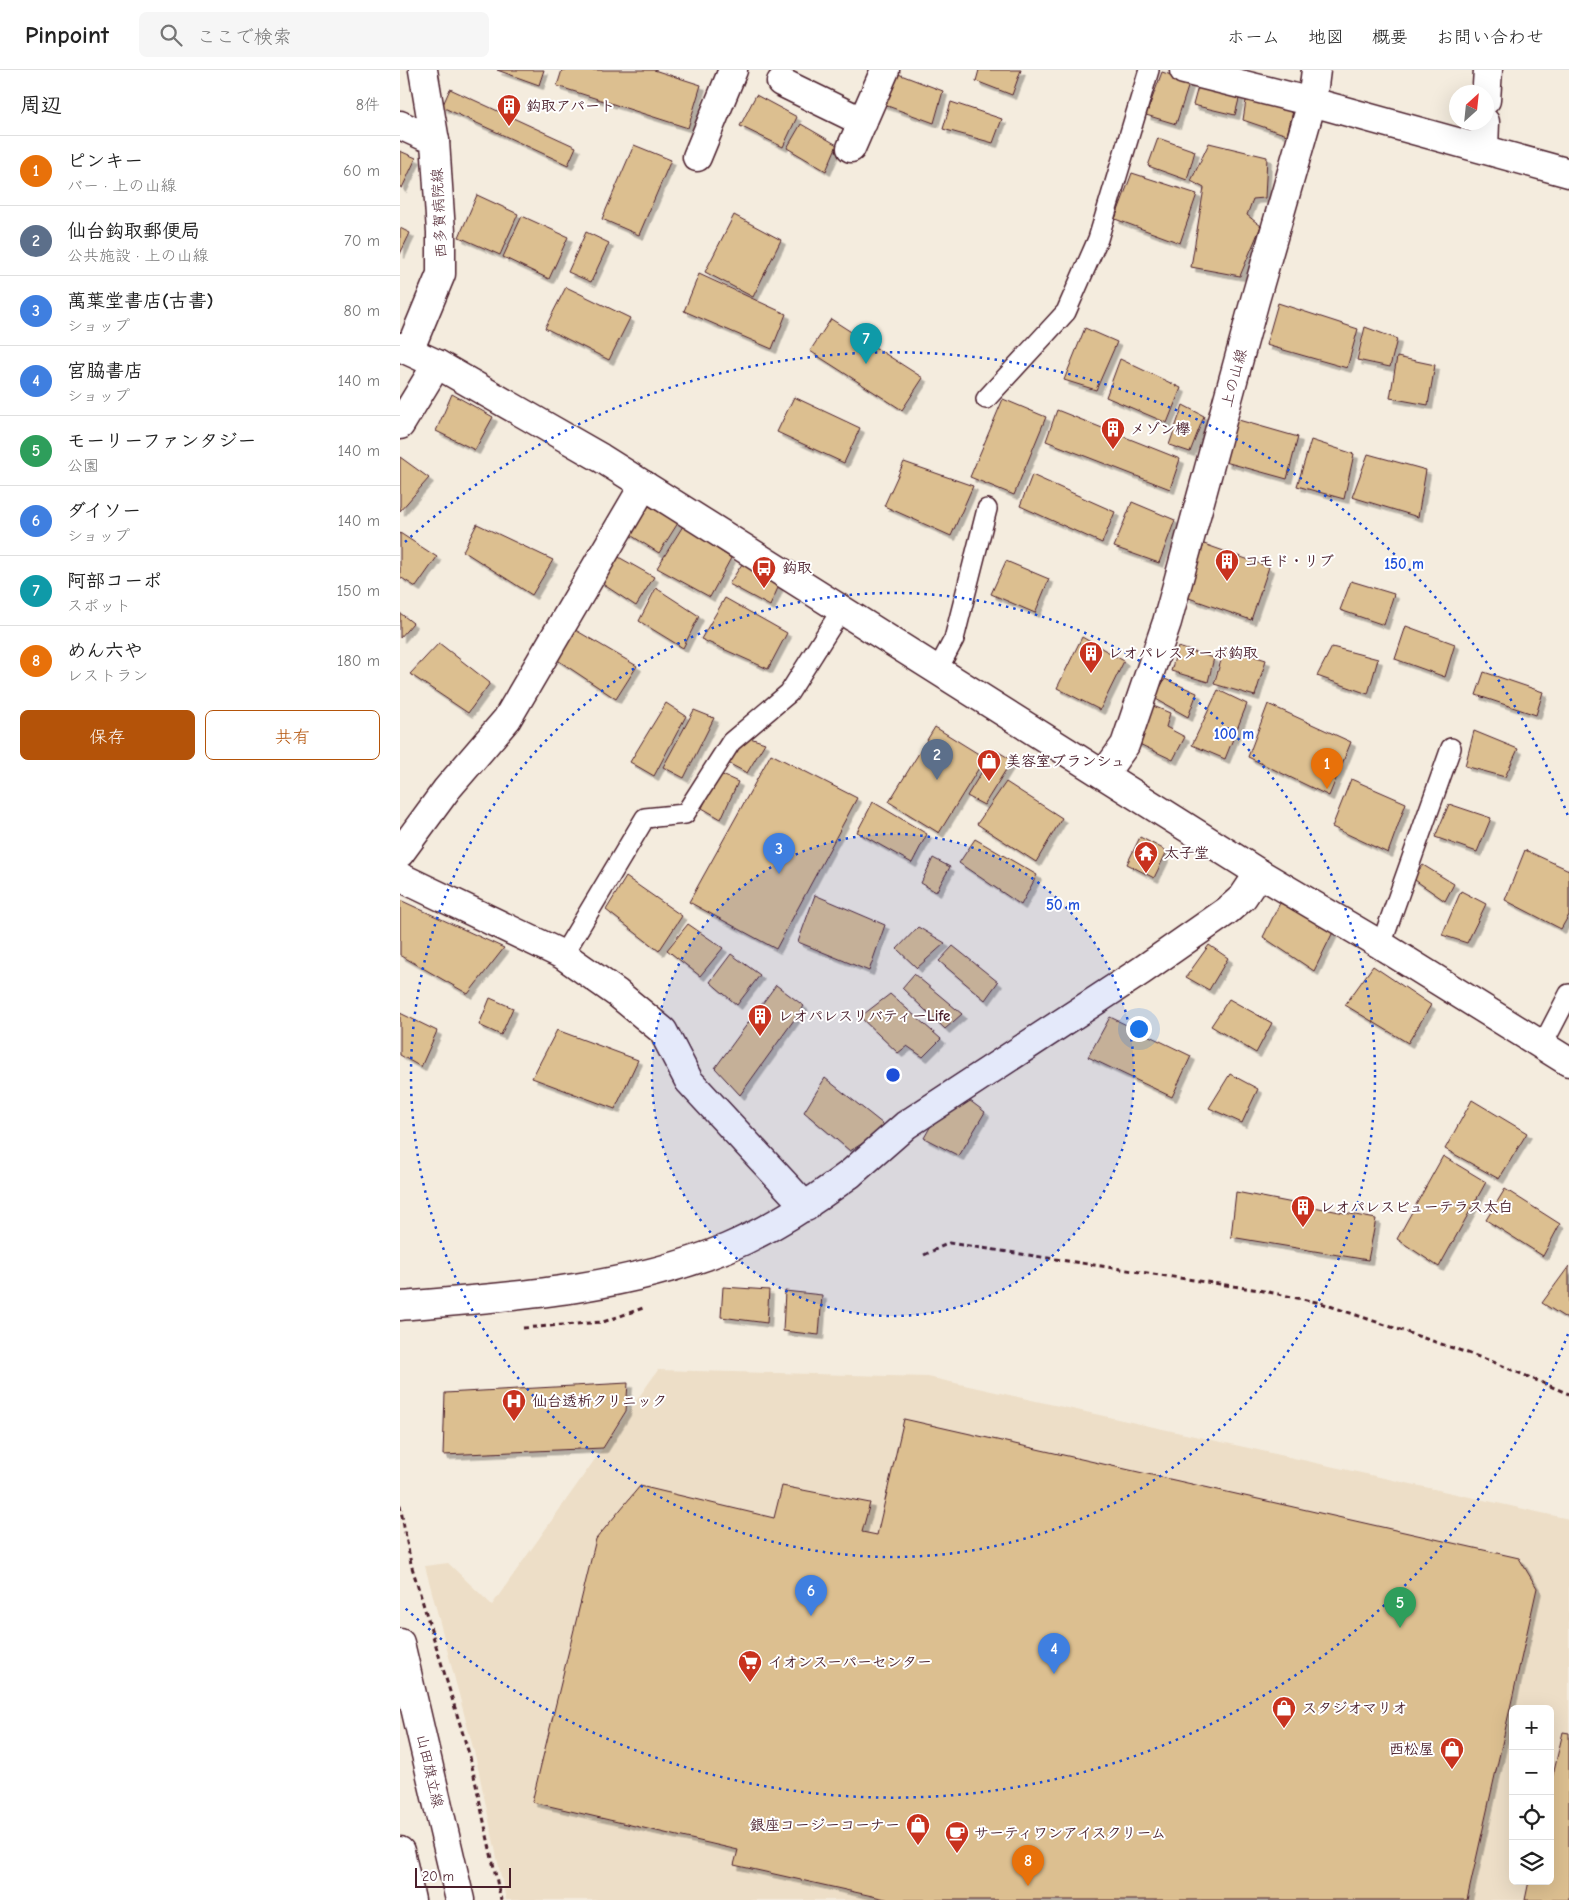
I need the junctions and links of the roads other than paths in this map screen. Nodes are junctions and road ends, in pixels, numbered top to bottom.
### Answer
1 (423, 70) edge
2 (733, 70) edge
3 (885, 70) edge
4 (1149, 70) edge
5 (1184, 70) edge
6 (1316, 70) edge
7 (1488, 70) edge
8 (781, 82) dead end
9 (1487, 85) edge
10 (1312, 102) junction
11 (862, 122) junction
12 (400, 125) edge
13 (1484, 135) edge
14 (435, 141) junction
15 (851, 148) dead end
16 (697, 157) dead end
17 (1569, 173) edge
18 (405, 349) edge
19 (437, 364) junction
20 (986, 399) dead end
21 (400, 425) edge
22 (644, 484) junction
23 (987, 509) dead end
24 (842, 609) junction
25 (938, 669) junction
26 (1451, 748) dead end
27 (1104, 774) junction
28 (400, 853) edge
29 (1258, 873) junction
30 (400, 877) edge
31 (1381, 945) junction
32 (563, 955) junction
33 (1569, 994) edge
34 (1542, 1046) junction
35 (1569, 1062) edge
36 (806, 1207) junction
37 (400, 1306) edge
38 (400, 1643) edge
39 (400, 1851) edge
40 (411, 1900) edge
41 (460, 1900) edge

1 - 14 street, 西多賀病院線
2 - 16 street
3 - 11 street
4 - 20 lane
5 - 10 street
6 - 10 street, 上の山線
7 - 9 street
8 - 11 street
10 - 13 street
10 - 27 street, 上の山線
11 - 15 street
12 - 14 street
13 - 17 street
14 - 18 street, 西多賀病院線
18 - 19 street
19 - 21 street
19 - 22 street
22 - 24 street
22 - 28 street
23 - 25 lane
24 - 25 street
24 - 32 lane
25 - 27 street
26 - 31 lane
27 - 29 street
29 - 31 street
29 - 36 street
30 - 32 street
31 - 34 street
32 - 36 street
33 - 34 lane
34 - 35 street
36 - 37 street
38 - 41 street, 山田旗立線
39 - 40 street

